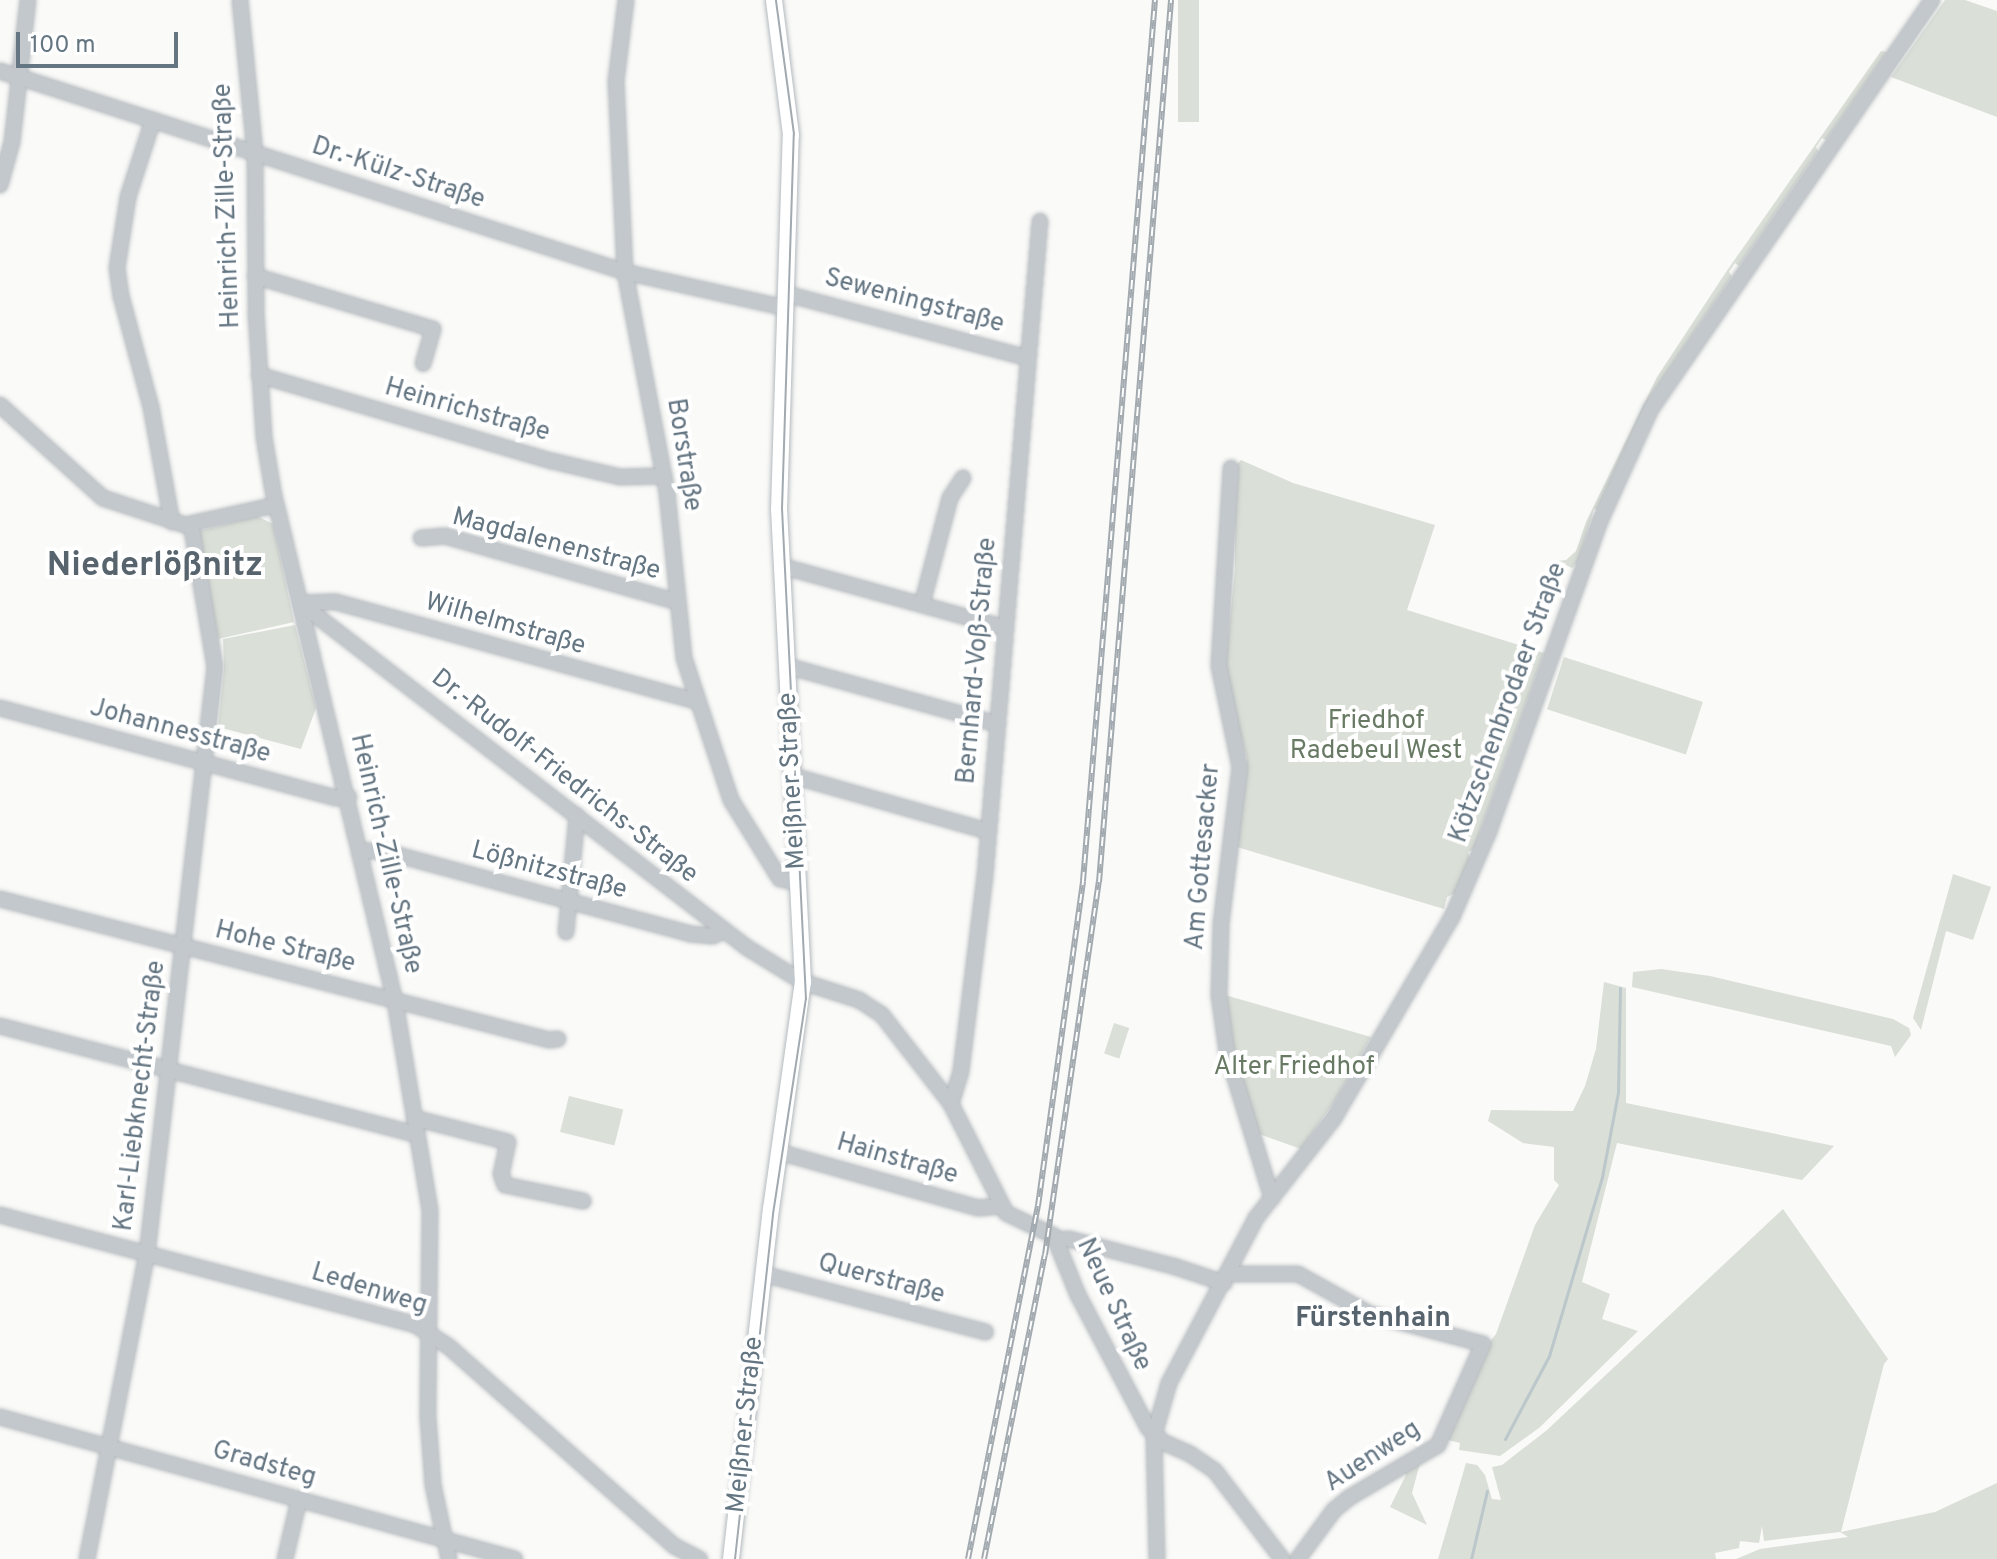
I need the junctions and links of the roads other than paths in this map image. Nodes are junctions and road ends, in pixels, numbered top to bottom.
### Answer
1 (28, 0) edge
2 (240, 0) edge
3 (626, 0) edge
4 (774, 0) edge
5 (1932, 0) edge
6 (0, 71) edge
7 (20, 78) junction
8 (153, 120) junction
9 (255, 154) junction
10 (0, 185) edge
11 (1040, 221) dead end
12 (625, 272) junction
13 (255, 276) junction
14 (786, 301) junction
15 (1028, 358) junction
16 (423, 364) dead end
17 (259, 375) junction
18 (0, 405) edge
19 (1231, 468) dead end
20 (664, 476) junction
21 (963, 478) dead end
22 (276, 505) junction
23 (172, 522) junction
24 (191, 524) junction
25 (421, 538) dead end
26 (781, 566) junction
27 (678, 602) junction
28 (300, 603) junction
29 (922, 604) junction
30 (1006, 628) junction
31 (787, 666) junction
32 (696, 701) junction
33 (0, 708) edge
34 (997, 724) junction
35 (204, 763) junction
36 (793, 776) junction
37 (349, 797) junction
38 (577, 816) junction
39 (988, 831) junction
40 (361, 851) junction
41 (799, 883) junction
42 (0, 899) edge
43 (569, 902) junction
44 (723, 931) junction
45 (566, 932) dead end
46 (182, 947) junction
47 (803, 982) junction
48 (395, 1001) junction
49 (0, 1026) edge
50 (558, 1039) dead end
51 (167, 1071) junction
52 (951, 1104) junction
53 (414, 1118) junction
54 (417, 1135) junction
55 (779, 1152) junction
56 (1272, 1198) junction
57 (583, 1201) dead end
58 (1002, 1206) junction
59 (0, 1215) edge
60 (1056, 1240) junction
61 (147, 1254) junction
62 (763, 1274) junction
63 (1226, 1279) junction
64 (986, 1332) dead end
65 (431, 1333) junction
66 (0, 1417) edge
67 (1154, 1435) junction
68 (111, 1448) junction
69 (299, 1500) junction
70 (446, 1540) junction
71 (87, 1559) edge
72 (285, 1559) edge
73 (449, 1559) edge
74 (515, 1559) edge
75 (700, 1559) edge
76 (731, 1559) edge
77 (1157, 1559) edge
78 (1282, 1559) edge
79 (1298, 1559) edge

1 - 7 street
2 - 9 street, Heinrich-Zille-Straße
3 - 12 street, Borstraße
4 - 14 main road, Meißner Straße
5 - 56 street, Kötzschenbrodaer Straße
6 - 7 street, Dr.-Külz-Straße
7 - 8 street, Dr.-Külz-Straße
7 - 10 street
8 - 9 street, Dr.-Külz-Straße
8 - 23 street
9 - 12 street, Dr.-Külz-Straße
9 - 13 street, Heinrich-Zille-Straße
11 - 15 street, Bernhard-Voß-Straße
12 - 14 street, Dr.-Külz-Straße
12 - 20 street, Borstraße
13 - 16 street
13 - 17 street, Heinrich-Zille-Straße
14 - 15 street, Seweningstraße
14 - 26 main road, Meißner Straße
15 - 30 street, Bernhard-Voß-Straße
17 - 20 street, Heinrichstraße
17 - 22 street, Heinrich-Zille-Straße
18 - 23 street
19 - 56 street, Am Gottesacker
20 - 27 street, Borstraße
21 - 29 street
22 - 24 street
22 - 28 street, Heinrich-Zille-Straße
23 - 24 street
24 - 35 street, Karl-Liebknecht-Straße
25 - 27 street, Magdalenenstraße
26 - 29 street
26 - 31 main road, Meißner Straße
27 - 32 street, Borstraße
28 - 32 street, Wilhelmstraße
28 - 37 street, Heinrich-Zille-Straße
28 - 38 street, Dr.-Rudolf-Friedrichs-Straße
29 - 30 street
30 - 34 street, Bernhard-Voß-Straße
31 - 34 street
31 - 36 main road, Meißner Straße
32 - 41 street, Borstraße
33 - 35 street, Johannesstraße
34 - 39 street, Bernhard-Voß-Straße
35 - 37 street, Johannesstraße
35 - 46 street, Karl-Liebknecht-Straße
36 - 39 street
36 - 41 main road, Meißner Straße
37 - 40 street, Heinrich-Zille-Straße
38 - 43 street
38 - 44 street, Dr.-Rudolf-Friedrichs-Straße
39 - 52 street, Bernhard-Voß-Straße
40 - 43 street, Lößnitzstraße
40 - 48 street, Heinrich-Zille-Straße
41 - 47 main road, Meißner Straße
42 - 46 street, Hohe Straße
43 - 44 street, Lößnitzstraße
43 - 45 street
44 - 47 street, Dr.-Rudolf-Friedrichs-Straße
46 - 48 street, Hohe Straße
46 - 51 street, Karl-Liebknecht-Straße
47 - 52 street, Neue Straße
47 - 55 main road, Meißner Straße
48 - 50 street, Hohe Straße
48 - 53 street, Heinrich-Zille-Straße
49 - 51 street
51 - 54 street
51 - 61 street, Karl-Liebknecht-Straße
52 - 58 street, Neue Straße
53 - 54 street, Heinrich-Zille-Straße
53 - 57 street
54 - 65 street, Heinrich-Zille-Straße
55 - 58 street, Hainstraße
55 - 62 main road, Meißner Straße
56 - 63 street, Kötzschenbrodaer Straße
58 - 60 street, Neue Straße
59 - 61 street, Ledenweg
60 - 63 street
60 - 67 street, Neue Straße
61 - 65 street, Ledenweg
61 - 68 street, Karl-Liebknecht-Straße
62 - 64 street, Querstraße
62 - 76 main road, Meißner Straße
63 - 67 street, Kötzschenbrodaer Straße
63 - 79 street, Auenweg
65 - 70 street, Heinrich-Zille-Straße
65 - 75 street, Ledenweg
66 - 68 street, Gradsteg
67 - 77 street
67 - 78 street, Neue Straße
68 - 69 street, Gradsteg
68 - 71 street, Karl-Liebknecht-Straße
69 - 70 street, Gradsteg
69 - 72 street
70 - 73 street, Heinrich-Zille-Straße
70 - 74 street, Gradsteg

